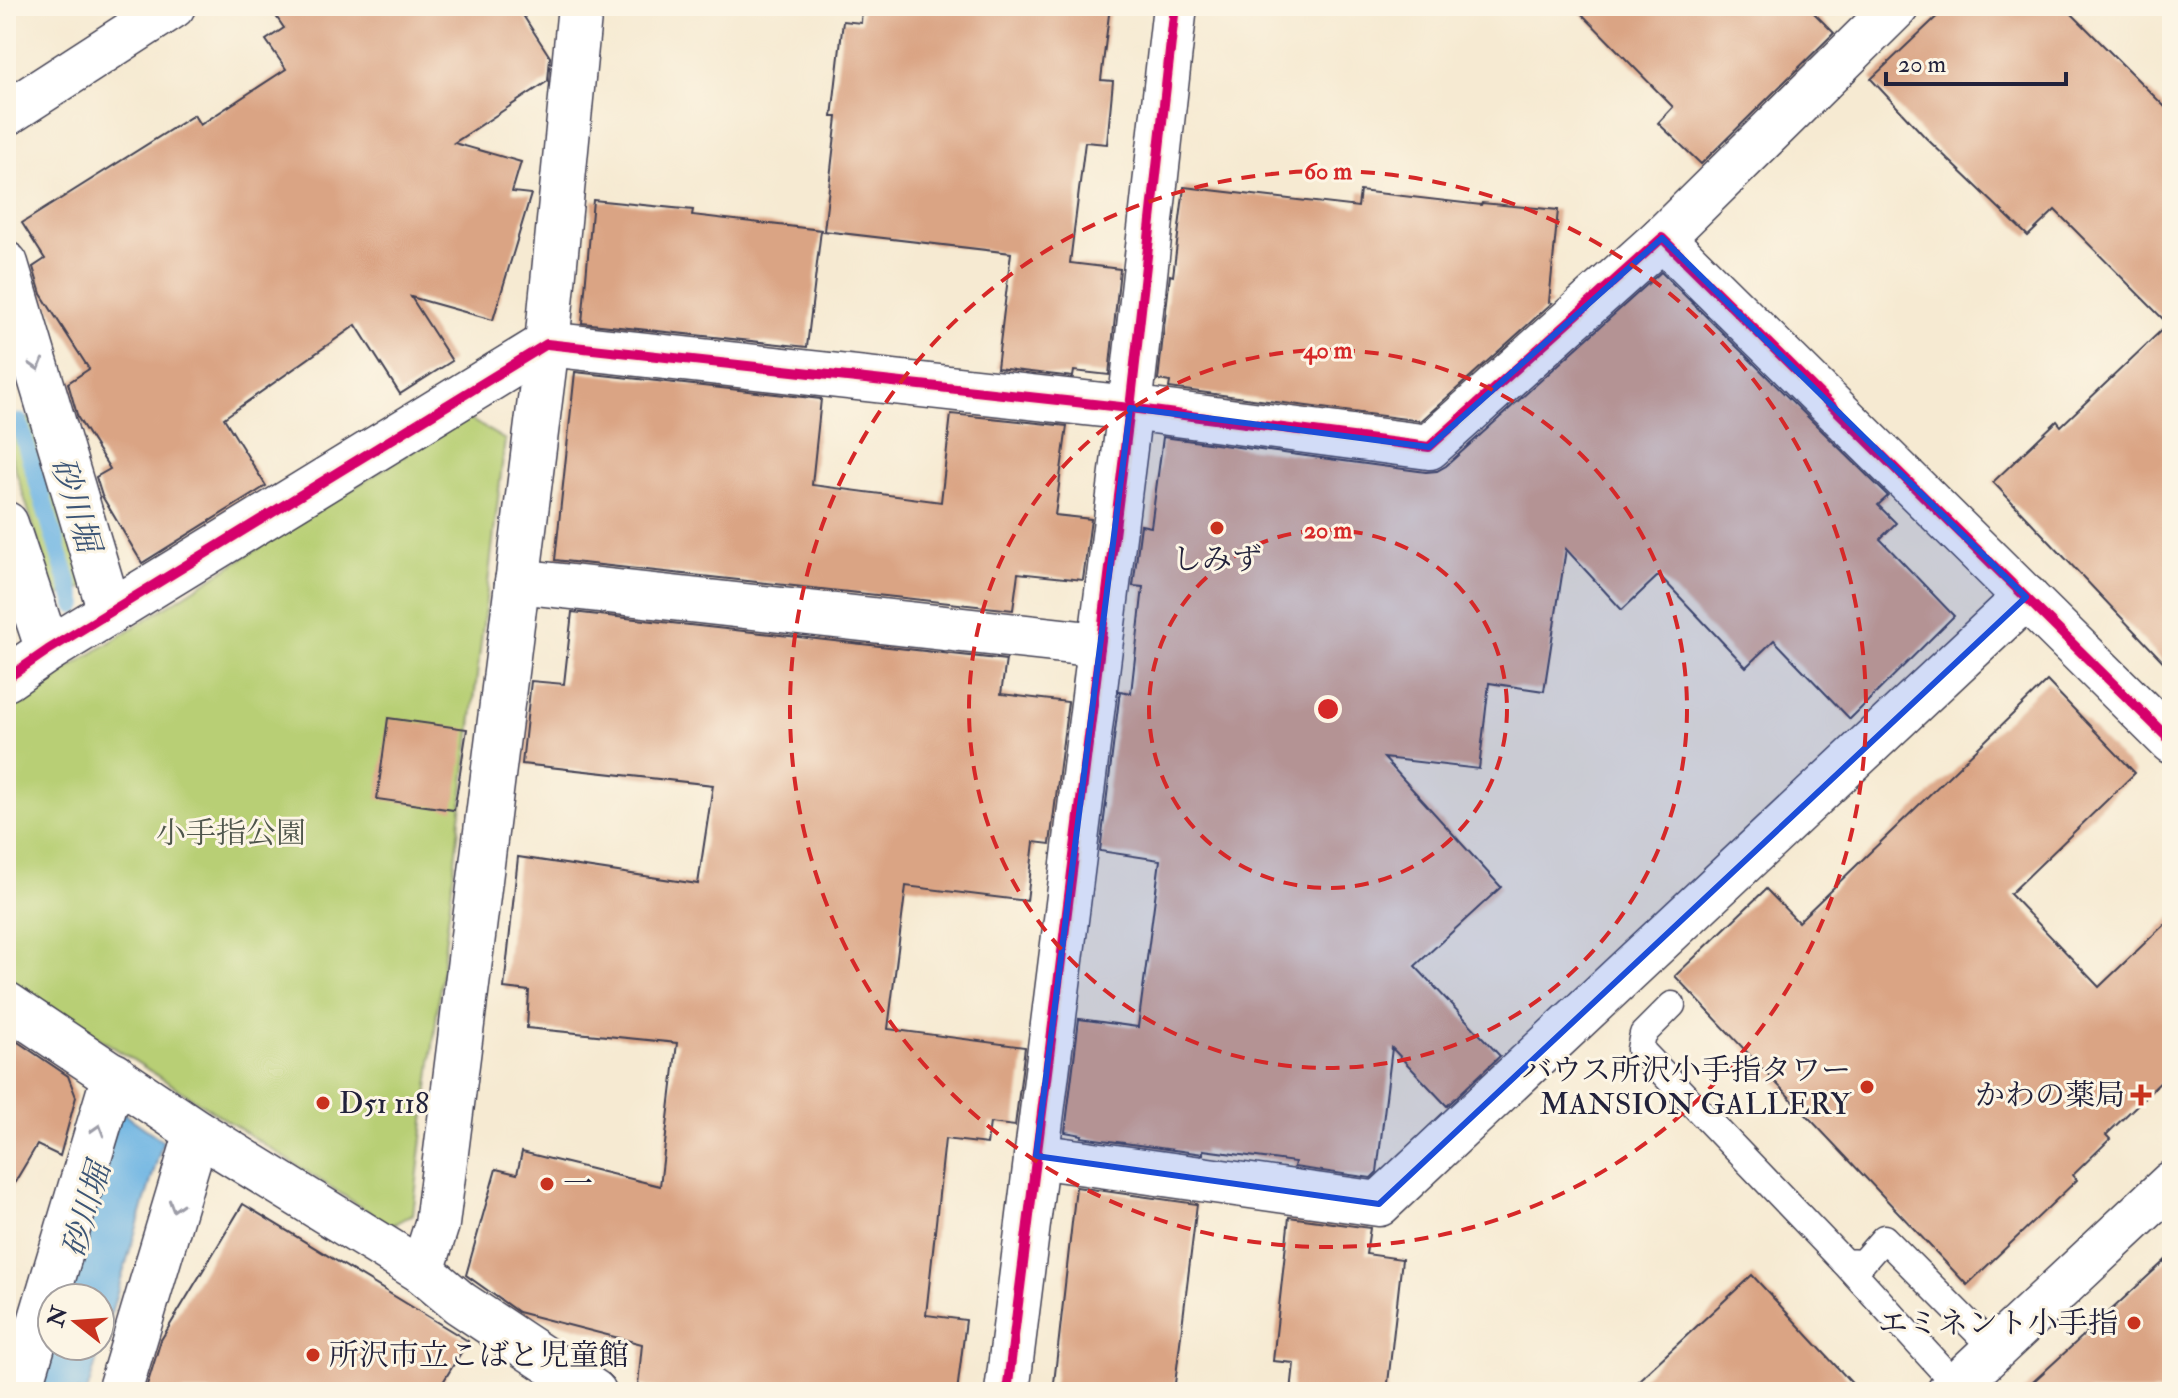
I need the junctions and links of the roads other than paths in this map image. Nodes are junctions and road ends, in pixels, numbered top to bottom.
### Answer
1 (173, 6) edge
2 (580, 6) edge
3 (1175, 6) edge
4 (1897, 6) edge
5 (6, 114) edge
6 (1662, 238) junction
7 (6, 264) edge
8 (547, 344) junction
9 (1130, 408) junction
10 (6, 524) edge
11 (517, 581) junction
12 (2026, 597) junction
13 (110, 612) junction
14 (1099, 645) junction
15 (48, 650) junction
16 (6, 679) edge
17 (2172, 742) edge
18 (6, 1004) edge
19 (1672, 1005) dead end
20 (114, 1075) junction
21 (197, 1132) junction
22 (1036, 1156) junction
23 (2172, 1183) edge
24 (1844, 1262) junction
25 (422, 1271) junction
26 (1994, 1349) junction
27 (1953, 1388) edge
28 (19, 1392) edge
29 (119, 1392) edge
30 (594, 1392) edge
31 (1007, 1392) edge

1 - 5 street
2 - 8 street
3 - 9 street
4 - 6 street
6 - 9 street
6 - 12 street
7 -> 13 street
8 - 9 street
8 - 11 street
8 - 13 street
9 - 14 street
10 - 15 street
11 - 14 street
11 - 25 street
12 - 17 street
12 - 22 street
13 - 15 street
14 - 22 street
15 - 16 street
18 - 20 street
19 - 24 lane
20 - 21 street
28 -> 20 street
21 - 25 street
21 -> 29 street
22 - 31 street
23 - 26 street
24 - 26 lane
24 - 27 lane
25 - 30 street
26 - 27 street

